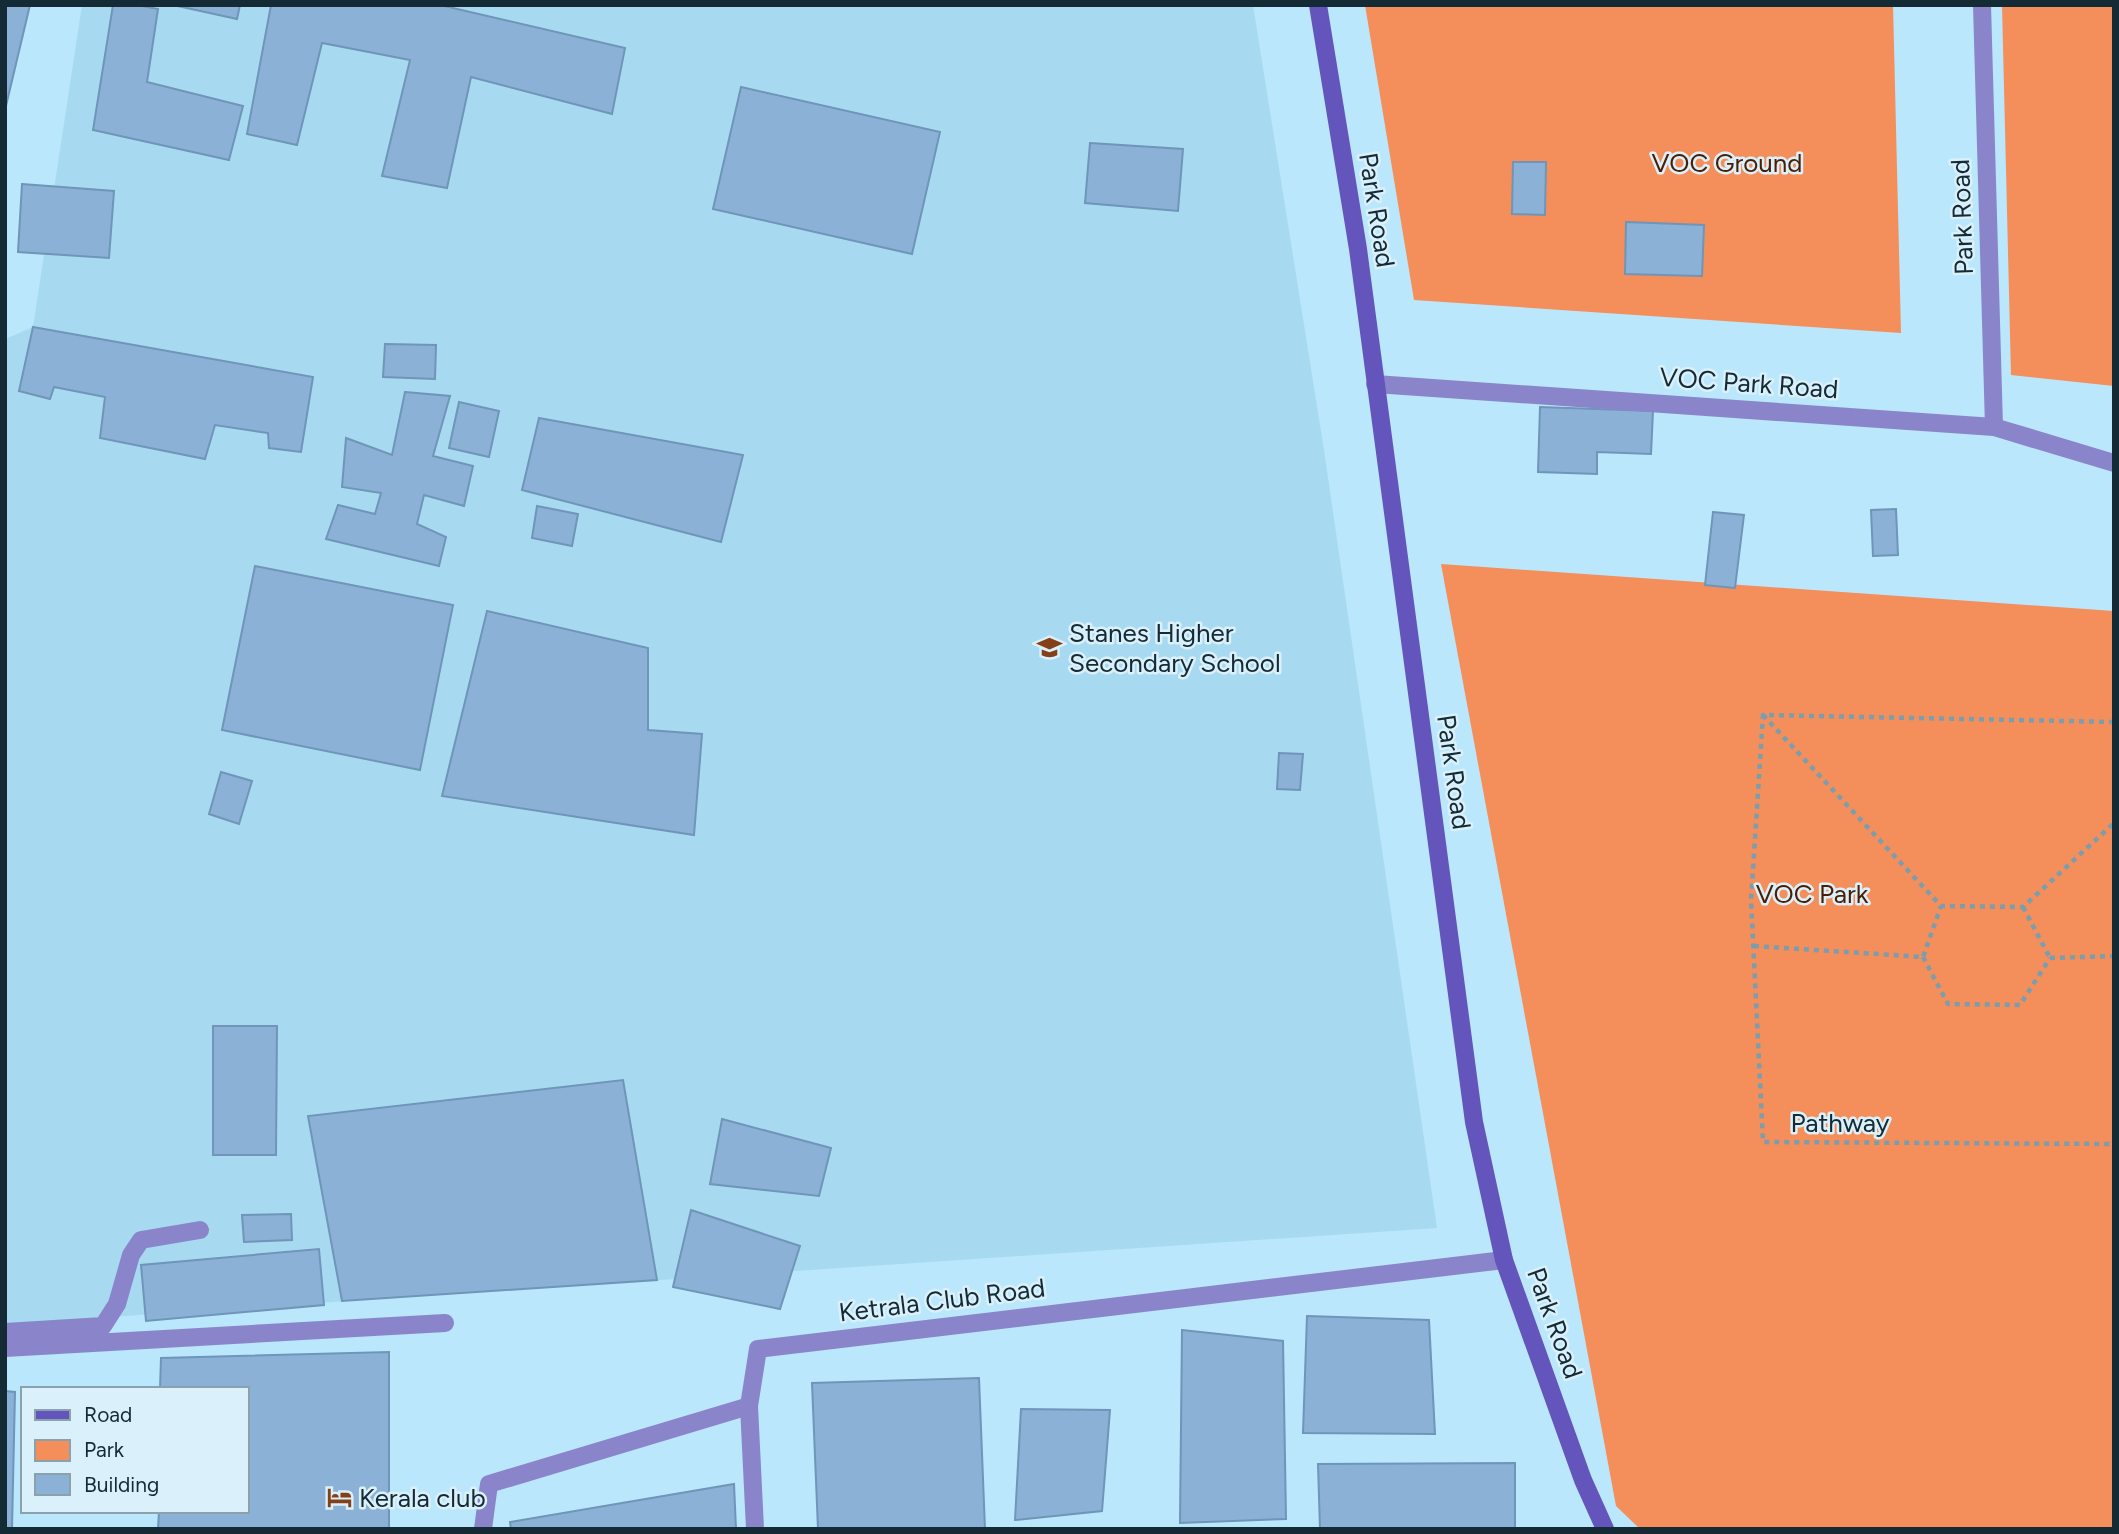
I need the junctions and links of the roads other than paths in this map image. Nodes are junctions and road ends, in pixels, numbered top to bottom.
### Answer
1 (1318, 5) edge
2 (1982, 5) edge
3 (1375, 384) junction
4 (1994, 427) junction
5 (2114, 463) edge
6 (200, 1230) dead end
7 (1504, 1260) junction
8 (445, 1323) dead end
9 (5, 1332) edge
10 (5, 1348) edge
11 (749, 1406) junction
12 (483, 1529) edge
13 (755, 1529) edge
14 (1605, 1529) edge

1 - 3 main road, Park Road
2 - 4 street, Park Road
3 - 4 street, VOC Park Road
3 - 7 main road, Park Road
4 - 5 street, VOC Park Road
6 - 9 street
7 - 11 street, Ketrala Club Road
7 - 14 main road, Park Road
8 - 10 street
11 - 12 street
11 - 13 street

